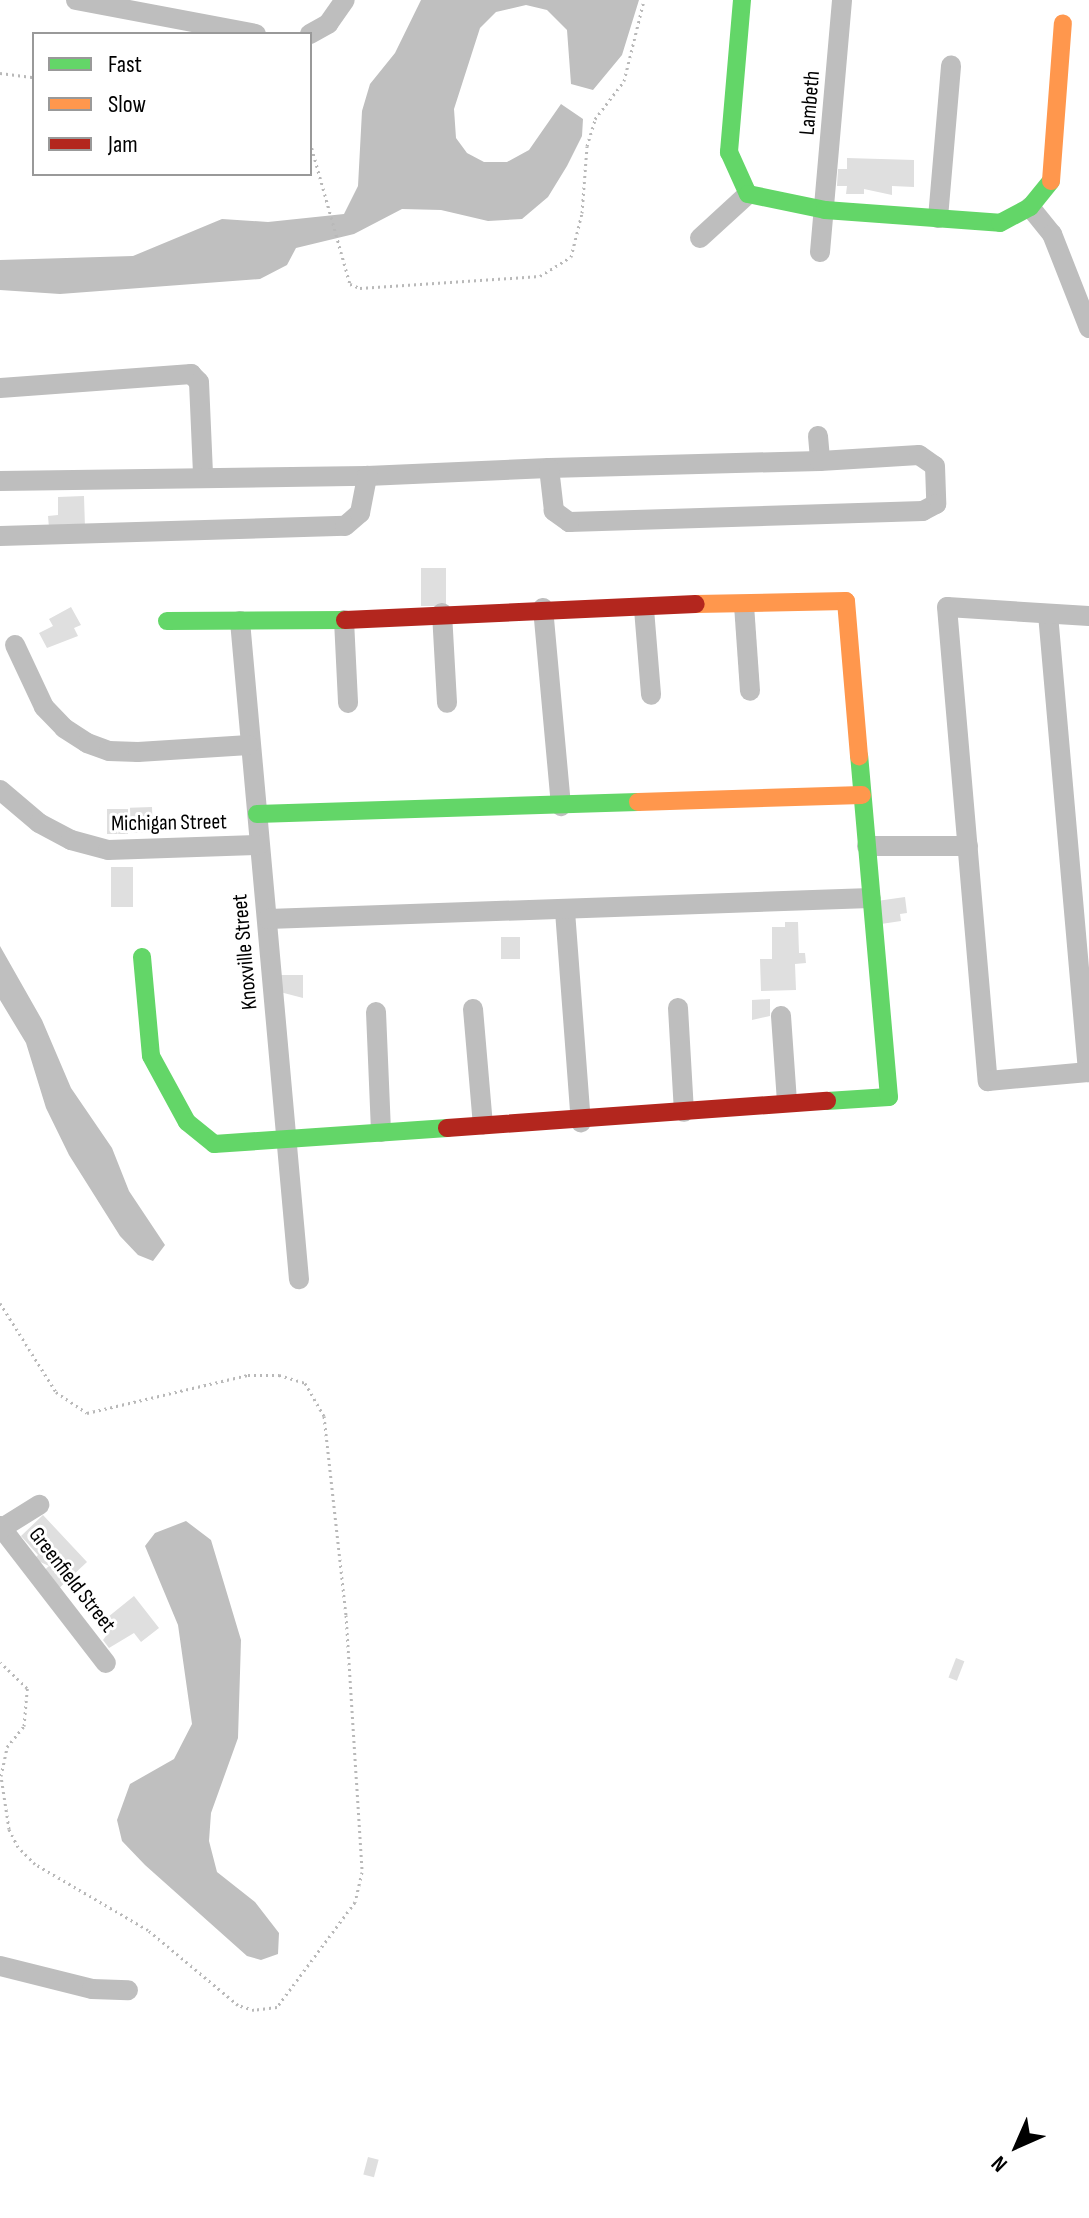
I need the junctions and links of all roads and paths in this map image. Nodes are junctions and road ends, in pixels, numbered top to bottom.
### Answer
1 (76, 0) edge
2 (201, 0) edge
3 (345, 0) edge
4 (644, 0) edge
5 (742, 0) edge
6 (842, 0) edge
7 (196, 21) junction
8 (1063, 23) dead end
9 (247, 32) edge
10 (312, 33) edge
11 (951, 66) dead end
12 (0, 73) edge
13 (32, 77) edge
14 (312, 151) edge
15 (748, 194) junction
16 (1030, 207) junction
17 (825, 210) junction
18 (938, 218) junction
19 (700, 238) dead end
20 (820, 252) dead end
21 (1089, 328) edge
22 (0, 388) edge
23 (818, 436) dead end
24 (820, 461) junction
25 (549, 468) junction
26 (203, 474) junction
27 (367, 476) junction
28 (0, 481) edge
29 (0, 536) edge
30 (744, 605) junction
31 (543, 608) junction
32 (644, 609) junction
33 (442, 613) junction
34 (1048, 614) junction
35 (1089, 616) edge
36 (344, 620) junction
37 (167, 621) dead end
38 (240, 621) junction
39 (15, 645) dead end
40 (750, 691) dead end
41 (651, 695) dead end
42 (348, 703) dead end
43 (447, 703) dead end
44 (249, 745) junction
45 (0, 790) edge
46 (862, 795) junction
47 (561, 806) junction
48 (257, 814) junction
49 (259, 845) junction
50 (867, 846) junction
51 (968, 846) junction
52 (871, 898) junction
53 (565, 911) junction
54 (268, 919) junction
55 (142, 957) dead end
56 (678, 1008) dead end
57 (473, 1009) dead end
58 (376, 1012) dead end
59 (781, 1016) dead end
60 (1088, 1072) edge
61 (787, 1102) junction
62 (684, 1112) junction
63 (581, 1122) junction
64 (483, 1125) junction
65 (381, 1132) junction
66 (284, 1143) junction
67 (299, 1279) dead end
68 (0, 1303) edge
69 (39, 1505) dead end
70 (1, 1527) edge
71 (0, 1662) edge
72 (106, 1663) dead end
73 (0, 1966) edge
74 (128, 1990) dead end

1 - 7 street
2 - 7 street
3 - 10 street
4 - 14 path
5 - 15 street
6 - 17 street, Lambeth
7 - 9 street
8 - 16 street
11 - 18 street
12 - 13 path
15 - 17 street
15 - 19 street
16 - 18 street
16 - 21 street
17 - 18 street
17 - 20 street, Lambeth
22 - 26 street
23 - 24 street
24 - 25 street
24 - 25 street
25 - 27 street
26 - 27 street
26 - 28 street
27 - 29 street
30 - 32 street
30 - 40 street
30 - 46 street
31 - 32 street
31 - 33 street
31 - 47 street
32 - 41 street
33 - 36 street
33 - 43 street
34 - 35 street
34 - 51 street
34 - 60 street
36 - 38 street
36 - 42 street
37 - 38 street
38 - 44 street, Knoxville Street
39 - 44 street
44 - 48 street, Knoxville Street
45 - 49 street, Michigan Street
46 - 47 street
46 - 50 street
47 - 48 street
48 - 49 street, Knoxville Street
49 - 54 street, Knoxville Street
50 - 51 street
50 - 52 street
51 - 60 street
52 - 53 street
52 - 61 street
53 - 54 street
53 - 63 street
54 - 66 street, Knoxville Street
55 - 66 street
56 - 62 street
57 - 64 street
58 - 65 street
59 - 61 street
61 - 62 street
62 - 63 street
63 - 64 street
64 - 65 street
65 - 66 street
66 - 67 street, Knoxville Street
68 - 71 path
69 - 70 street
70 - 72 street, Greenfield Street
73 - 74 street

